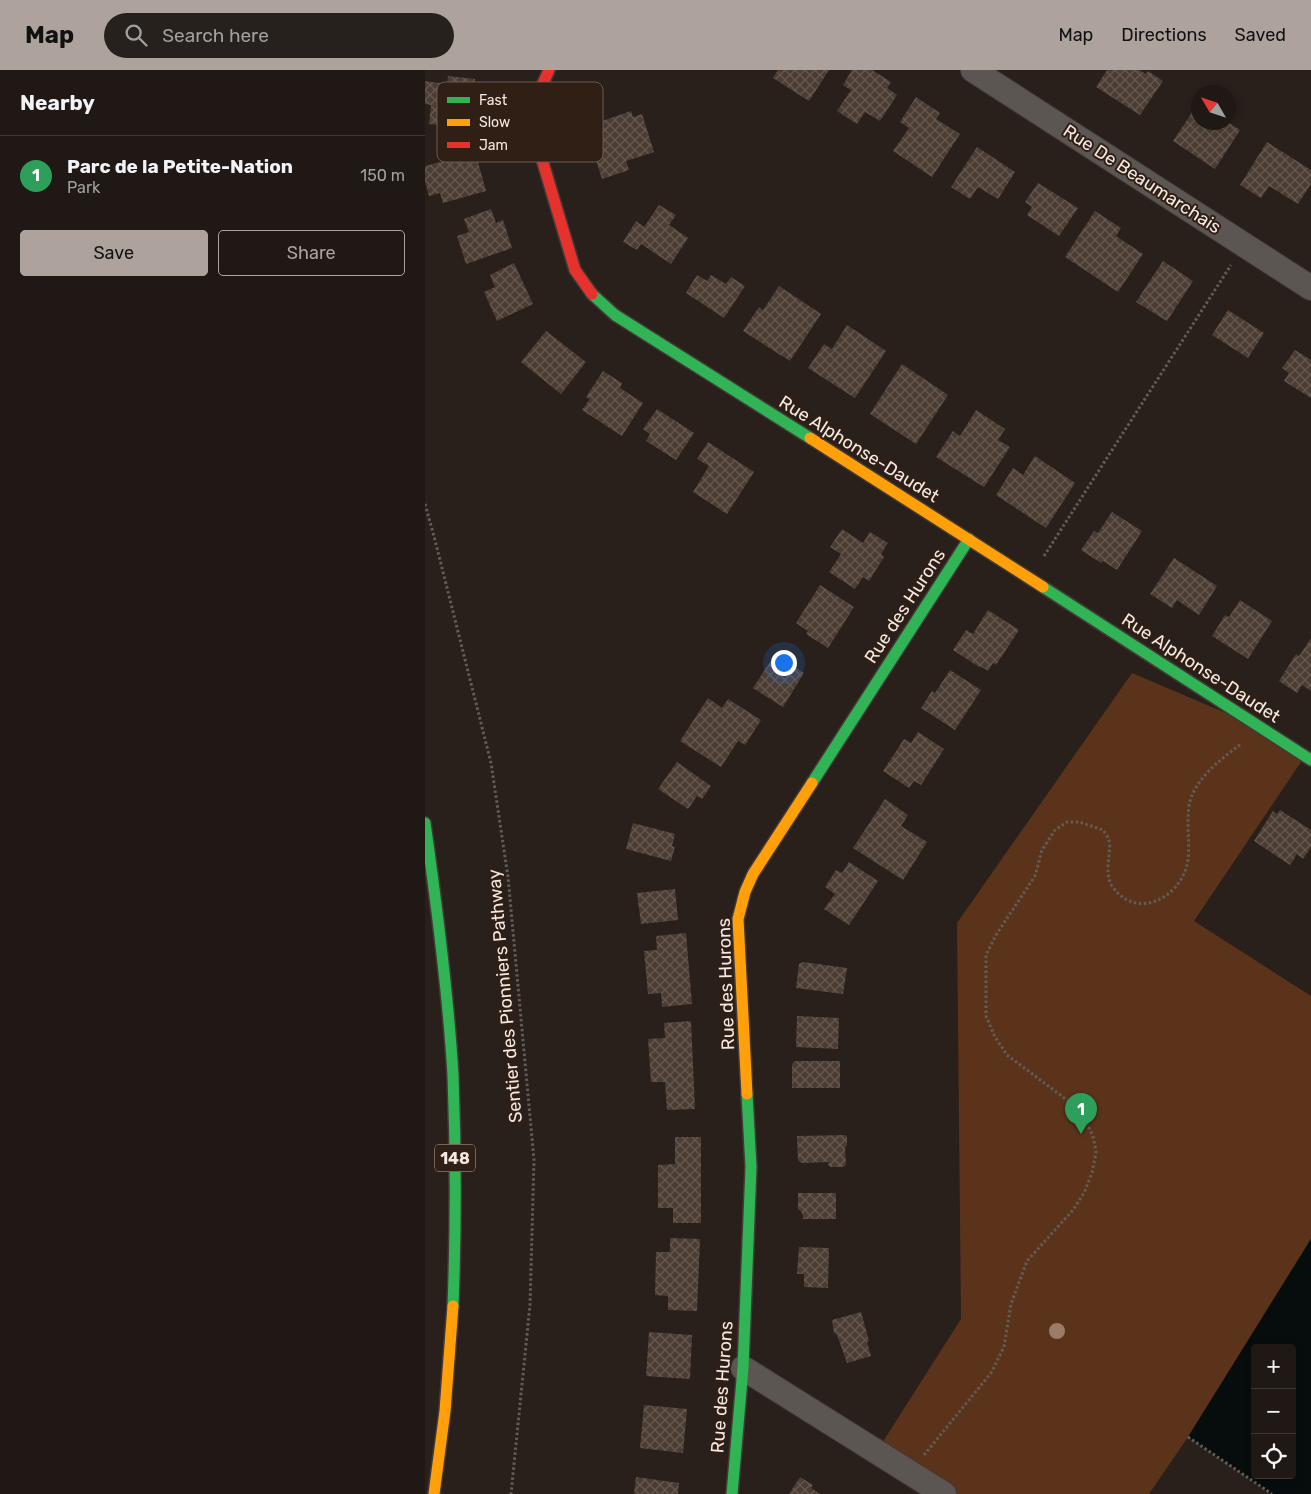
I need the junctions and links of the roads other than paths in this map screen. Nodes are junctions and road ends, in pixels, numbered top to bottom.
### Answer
1 (549, 70) edge
2 (973, 70) edge
3 (544, 82) edge
4 (543, 162) edge
5 (1311, 288) edge
6 (969, 539) junction
7 (1311, 760) edge
8 (425, 823) edge
9 (743, 1368) junction
10 (434, 1494) edge
11 (732, 1494) edge
12 (944, 1494) edge

1 - 3 main road, Rue Alphonse-Daudet
2 - 5 street, Rue De Beaumarchais
4 - 6 main road, Rue Alphonse-Daudet
6 - 7 main road, Rue Alphonse-Daudet
6 - 9 main road, Rue des Hurons
8 - 10 main road, 148
9 - 11 main road, Rue des Hurons
9 - 12 street

